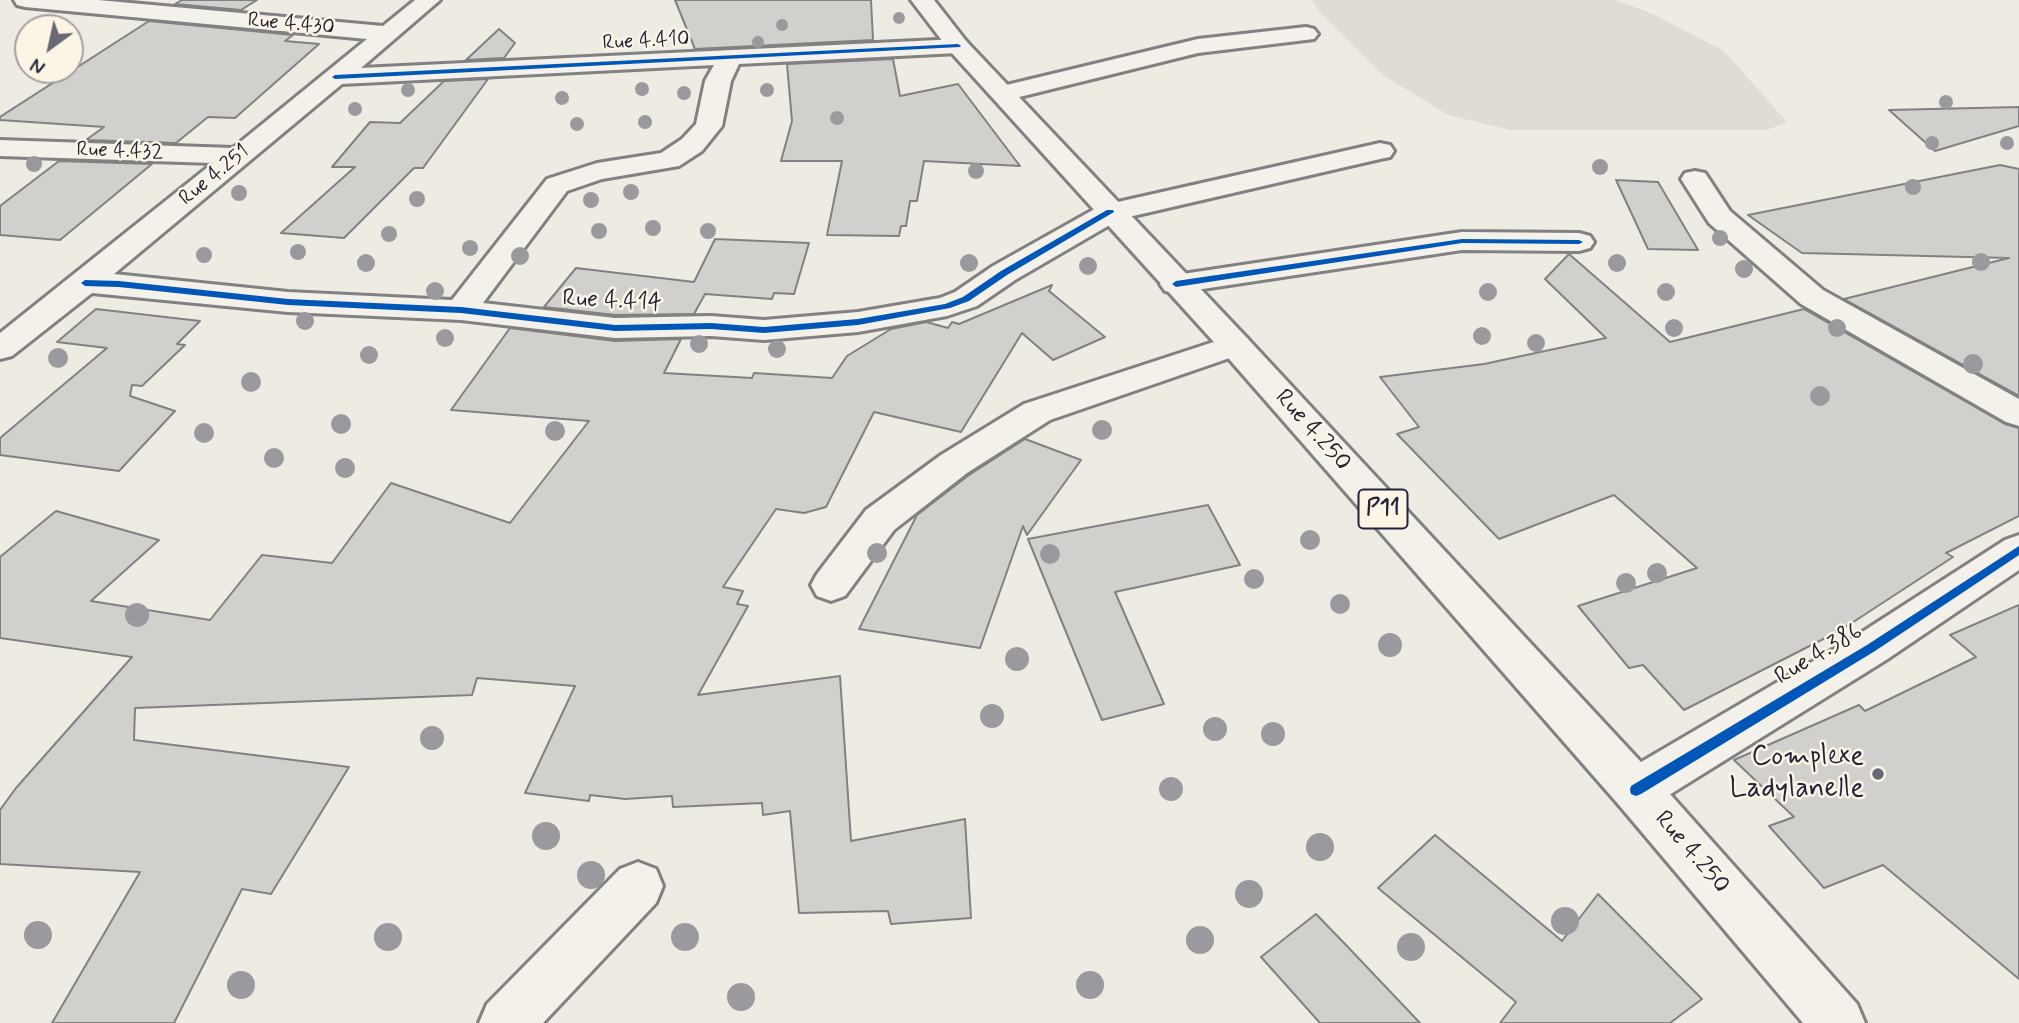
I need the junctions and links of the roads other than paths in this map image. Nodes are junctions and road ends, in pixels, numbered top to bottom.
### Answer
1 (25, 0) edge
2 (429, 0) edge
3 (922, 0) edge
4 (389, 34) junction
5 (1306, 34) dead end
6 (958, 46) junction
7 (730, 57) junction
8 (335, 77) junction
9 (1003, 93) junction
10 (0, 148) edge
11 (1380, 151) dead end
12 (240, 156) junction
13 (1695, 179) dead end
14 (1110, 212) junction
15 (1579, 242) dead end
16 (85, 283) junction
17 (1176, 284) junction
18 (461, 310) junction
19 (1235, 345) junction
20 (0, 349) edge
21 (2019, 414) edge
22 (2019, 550) edge
23 (831, 585) dead end
24 (1636, 790) junction
25 (638, 887) dead end
26 (506, 1023) edge
27 (1838, 1023) edge

1 - 4 street, Rue 4.430
2 - 4 street, Rue 4.251
3 - 6 street, Rue 4.250 / P11
4 - 8 street, Rue 4.251
5 - 9 street
6 - 7 street, Rue 4.410
6 - 9 street, Rue 4.250 / P11
7 - 8 street, Rue 4.410
7 - 18 street
8 - 12 street, Rue 4.251
9 - 14 street, Rue 4.250 / P11
10 - 12 street, Rue 4.432
11 - 14 street, Rue 4.414
12 - 16 street, Rue 4.251
13 - 21 street
14 - 17 street, Rue 4.250 / P11
14 - 18 street, Rue 4.414
15 - 17 street
16 - 18 street, Rue 4.414
16 - 20 street, Rue 4.251
17 - 19 street, Rue 4.250 / P11
19 - 23 street
19 - 24 street, Rue 4.250 / P11
22 - 24 street, Rue 4.386
24 - 27 street, Rue 4.250 / P11
25 - 26 street

